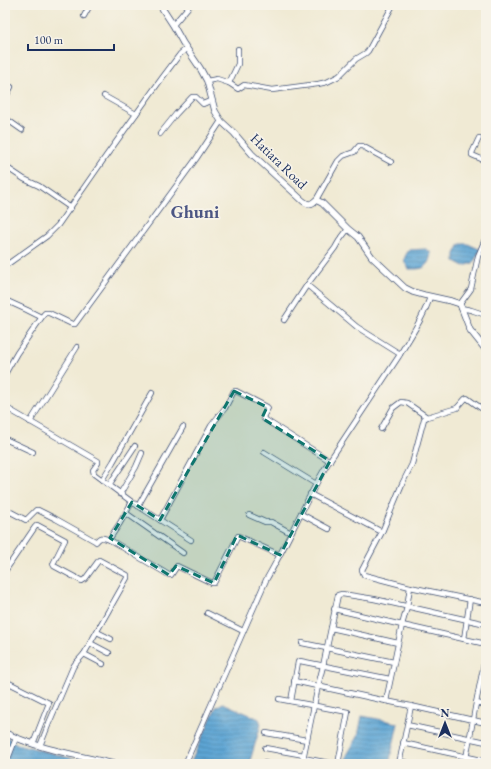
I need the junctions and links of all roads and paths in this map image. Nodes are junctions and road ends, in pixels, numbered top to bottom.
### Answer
1 (90, 5) edge
2 (160, 5) edge
3 (190, 5) edge
4 (392, 5) edge
5 (84, 16) dead end
6 (173, 25) junction
7 (186, 49) junction
8 (238, 49) dead end
9 (207, 81) junction
10 (229, 83) junction
11 (11, 87) dead end
12 (104, 96) dead end
13 (5, 98) edge
14 (212, 100) junction
15 (136, 114) junction
16 (5, 118) edge
17 (221, 121) junction
18 (22, 130) dead end
19 (160, 134) dead end
20 (478, 138) dead end
21 (486, 161) edge
22 (391, 162) dead end
23 (6, 167) edge
24 (316, 200) junction
25 (71, 208) junction
26 (348, 229) junction
27 (486, 238) edge
28 (6, 264) edge
29 (307, 285) junction
30 (430, 297) junction
31 (5, 300) edge
32 (461, 306) junction
33 (486, 315) edge
34 (41, 317) junction
35 (284, 320) dead end
36 (77, 347) dead end
37 (486, 350) edge
38 (400, 354) junction
39 (5, 374) edge
40 (152, 393) dead end
41 (5, 407) edge
42 (486, 409) edge
43 (427, 417) junction
44 (30, 422) junction
45 (183, 427) dead end
46 (381, 429) dead end
47 (5, 439) edge
48 (135, 446) dead end
49 (32, 452) dead end
50 (264, 452) dead end
51 (142, 454) dead end
52 (330, 461) junction
53 (102, 480) junction
54 (316, 484) junction
55 (109, 485) junction
56 (120, 494) junction
57 (310, 494) junction
58 (132, 502) junction
59 (138, 506) junction
60 (5, 509) edge
61 (126, 513) junction
62 (300, 514) junction
63 (249, 515) dead end
64 (160, 520) junction
65 (329, 529) dead end
66 (382, 532) junction
67 (291, 533) junction
68 (110, 540) junction
69 (191, 540) dead end
70 (183, 553) dead end
71 (280, 555) junction
72 (5, 571) edge
73 (410, 587) junction
74 (470, 599) junction
75 (486, 603) edge
76 (407, 607) junction
77 (334, 609) junction
78 (207, 613) dead end
79 (467, 620) junction
80 (486, 624) edge
81 (402, 625) junction
82 (331, 628) junction
83 (243, 631) junction
84 (96, 632) junction
85 (111, 639) dead end
86 (464, 639) junction
87 (398, 642) junction
88 (90, 643) junction
89 (302, 643) dead end
90 (486, 644) edge
91 (326, 647) junction
92 (109, 653) dead end
93 (84, 654) junction
94 (486, 654) edge
95 (394, 662) junction
96 (103, 664) dead end
97 (485, 664) edge
98 (323, 666) junction
99 (390, 679) junction
100 (5, 681) edge
101 (294, 681) junction
102 (480, 684) junction
103 (486, 685) edge
104 (318, 686) junction
105 (279, 698) dead end
106 (291, 701) junction
107 (386, 701) junction
108 (49, 703) junction
109 (476, 703) junction
110 (314, 705) junction
111 (486, 705) edge
112 (56, 706) junction
113 (410, 706) junction
114 (473, 720) junction
115 (486, 723) edge
116 (407, 725) junction
117 (266, 733) dead end
118 (5, 734) edge
119 (16, 738) junction
120 (470, 738) junction
121 (307, 740) junction
122 (486, 742) edge
123 (403, 743) junction
124 (33, 744) junction
125 (40, 746) junction
126 (265, 748) dead end
127 (303, 756) junction
128 (466, 756) junction
129 (486, 761) edge
130 (399, 763) edge
131 (6, 764) edge
132 (114, 764) edge
133 (185, 764) edge
134 (302, 764) edge
135 (337, 764) edge
136 (412, 764) edge
137 (465, 764) edge

1 - 5 street
2 - 6 street, Hatiara Road
3 - 6 street
4 - 10 street
6 - 7 street, Hatiara Road
7 - 9 street, Hatiara Road
7 - 15 street
8 - 10 street
9 - 10 street
9 - 14 street, Hatiara Road
11 - 13 street
12 - 15 street
14 - 17 street, Hatiara Road
14 - 19 street
15 - 25 street
16 - 18 street
17 - 24 street, Hatiara Road
17 - 34 street
20 - 21 street
22 - 24 street
23 - 25 street
24 - 26 street, Hatiara Road
25 - 28 street
26 - 29 street
26 - 30 street, Hatiara Road
27 - 32 street
29 - 35 street
29 - 38 street
30 - 32 street, Hatiara Road
30 - 38 street
31 - 34 street
32 - 33 street
32 - 37 street
34 - 39 street
36 - 44 street
38 - 52 street
40 - 53 street
41 - 44 street
42 - 43 street
43 - 46 street
43 - 66 street
44 - 53 street
45 - 59 street
47 - 49 street
48 - 55 street
50 - 54 street
51 - 56 street
52 - 54 street
52 - 64 street
53 - 55 street
54 - 57 street
55 - 56 street
56 - 58 street
57 - 62 street
57 - 66 street
58 - 59 street
58 - 61 street
59 - 64 street
60 - 68 street
61 - 68 street
61 - 70 street
62 - 65 street
62 - 67 street
63 - 67 street
64 - 69 street
66 - 73 street
67 - 71 street
68 - 71 street
71 - 83 street
72 - 84 street
73 - 74 street
73 - 76 street
74 - 75 street
74 - 79 street
76 - 77 street
76 - 79 street
76 - 81 street
77 - 81 street
77 - 82 street
78 - 83 street
79 - 80 street
79 - 86 street
81 - 86 street
81 - 87 street
82 - 87 street
82 - 91 street
83 - 133 street
84 - 85 street
84 - 88 street
86 - 90 street
87 - 95 street
88 - 92 street
88 - 93 street
89 - 91 street
91 - 95 street
91 - 98 street
93 - 96 street
93 - 112 street
94 - 97 street
95 - 99 street
97 - 102 street
98 - 99 street
98 - 101 street
98 - 104 street
99 - 107 street
100 - 108 street
101 - 104 street
101 - 106 street
102 - 103 street
102 - 109 street
104 - 107 street
104 - 110 street
105 - 106 street
106 - 110 street
107 - 113 street
108 - 112 street
108 - 124 street
109 - 111 street
109 - 114 street
110 - 121 street
110 - 135 street
112 - 125 street
113 - 114 street
113 - 116 street
114 - 115 street
114 - 120 street
116 - 120 street
116 - 123 street
117 - 121 street
118 - 119 street
119 - 124 street
119 - 131 street
120 - 122 street
120 - 128 street
121 - 127 street
123 - 128 street
123 - 130 street
124 - 125 street
125 - 132 street
126 - 127 street
127 - 134 street
127 - 135 street
128 - 129 street
128 - 137 street
130 - 136 street

